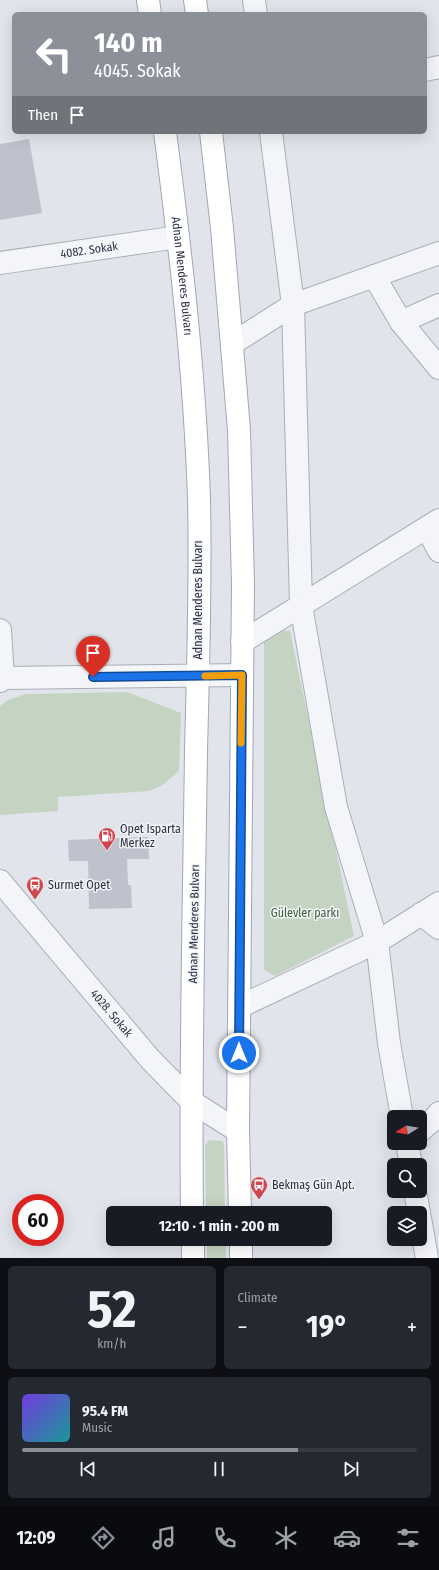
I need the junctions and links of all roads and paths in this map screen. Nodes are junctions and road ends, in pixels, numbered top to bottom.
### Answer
1 (148, 0) edge
2 (195, 0) edge
3 (254, 0) edge
4 (150, 12) edge
5 (196, 12) edge
6 (256, 12) edge
7 (439, 67) edge
8 (427, 70) edge
9 (165, 134) edge
10 (211, 134) edge
11 (271, 134) edge
12 (178, 238) junction
13 (439, 253) edge
14 (0, 263) edge
15 (374, 276) junction
16 (439, 304) edge
17 (293, 306) junction
18 (401, 322) junction
19 (233, 343) junction
20 (439, 368) edge
21 (433, 524) edge
22 (439, 551) edge
23 (301, 605) junction
24 (0, 630) edge
25 (242, 642) junction
26 (242, 675) junction
27 (198, 676) junction
28 (2, 679) edge
29 (0, 880) edge
30 (439, 903) edge
31 (421, 914) junction
32 (439, 928) edge
33 (377, 942) junction
34 (239, 1007) junction
35 (192, 1102) junction
36 (401, 1110) edge
37 (238, 1131) junction
38 (192, 1206) edge
39 (240, 1206) edge
40 (192, 1246) edge
41 (240, 1246) edge
42 (425, 1246) edge
43 (193, 1258) edge
44 (241, 1258) edge
45 (427, 1258) edge

1 - 4 main road
2 - 5 main road
3 - 6 street
7 - 8 street
9 - 12 main road, Adnan Menderes Bulvarı
10 - 19 main road
11 - 17 street
12 - 14 street, 4082. Sokak
12 - 27 main road, Adnan Menderes Bulvarı
13 - 15 street
15 - 17 street
15 - 18 street
16 - 18 street
17 - 19 street
17 - 23 street
18 - 20 street
19 - 25 main road
21 - 22 street
21 - 23 street
23 - 25 street
23 - 33 street
24 - 28 street
25 - 26 main road
26 - 27 street
26 - 34 main road
27 - 28 street
27 - 35 main road, Adnan Menderes Bulvarı
29 - 35 street, 4028. Sokak
30 - 31 street
31 - 32 street
31 - 33 street
33 - 34 street
33 - 36 street
34 - 37 main road
35 - 37 street, 4028. Sokak
35 - 38 main road, Adnan Menderes Bulvarı
37 - 39 main road
40 - 43 main road
41 - 44 main road
42 - 45 street

